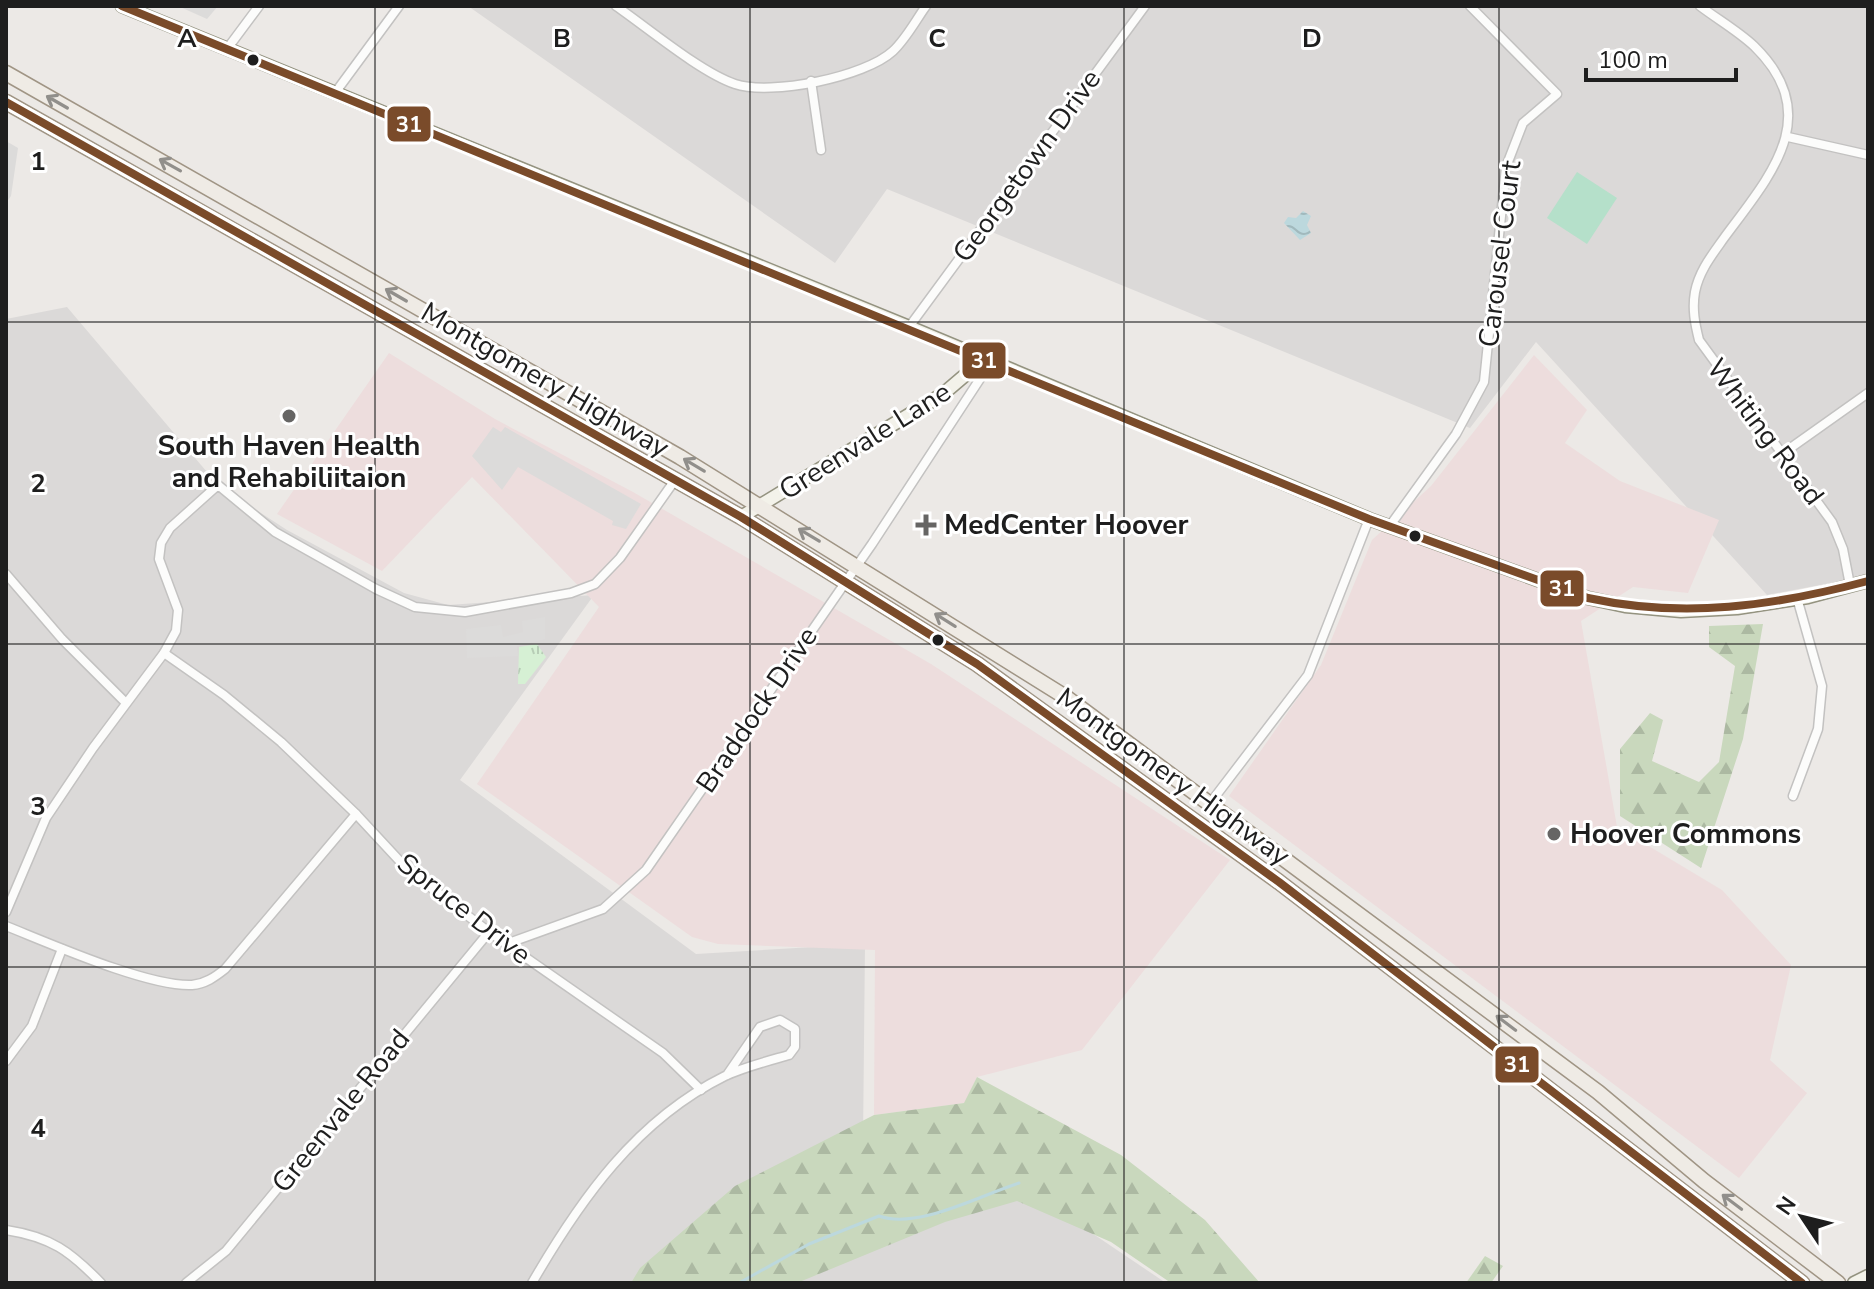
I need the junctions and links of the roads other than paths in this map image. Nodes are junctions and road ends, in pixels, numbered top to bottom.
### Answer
1 (122, 6) edge
2 (259, 6) edge
3 (399, 6) edge
4 (616, 6) edge
5 (926, 6) edge
6 (1145, 6) edge
7 (1470, 6) edge
8 (1700, 6) edge
9 (227, 49) junction
10 (6, 73) edge
11 (811, 81) junction
12 (335, 93) junction
13 (6, 102) edge
14 (1788, 137) junction
15 (821, 150) dead end
16 (1868, 155) edge
17 (909, 327) junction
18 (988, 361) junction
19 (1868, 393) edge
20 (957, 415) joint
21 (1782, 454) junction
22 (675, 480) junction
23 (761, 506) junction
24 (741, 517) junction
25 (1369, 519) junction
26 (1389, 527) junction
27 (857, 565) junction
28 (6, 574) edge
29 (1868, 581) edge
30 (845, 582) junction
31 (1850, 585) junction
32 (1797, 598) junction
33 (164, 653) junction
34 (126, 703) junction
35 (1793, 796) dead end
36 (1211, 802) junction
37 (356, 814) junction
38 (6, 912) edge
39 (6, 926) edge
40 (489, 932) junction
41 (506, 944) junction
42 (62, 949) junction
43 (6, 1061) edge
44 (727, 1075) junction
45 (701, 1090) junction
46 (6, 1230) edge
47 (1868, 1276) edge
48 (101, 1283) edge
49 (186, 1283) edge
50 (532, 1283) edge
51 (1802, 1283) edge
52 (1838, 1283) edge
53 (1854, 1283) edge

1 - 9 street
2 - 9 street
3 - 12 street
4 - 11 street
5 - 11 street
6 - 17 street, Georgetown Drive
7 - 26 street, Carousel Court
8 - 14 street
9 - 12 street
23 -> 10 main road, Montgomery Highway
11 - 15 street
12 - 17 street
13 - 22 main road, Montgomery Highway
14 - 16 street
14 - 21 street, Whiting Road
17 - 18 street
18 - 20 street, Greenvale Lane
18 - 23 street, Greenvale Lane
18 - 25 street
19 - 21 street
20 - 27 street, Braddock Drive
21 - 31 street, Whiting Road
22 - 24 main road, Montgomery Highway
22 - 33 street
23 - 24 street, Greenvale Lane
27 -> 23 main road, Montgomery Highway
24 - 30 main road, Montgomery Highway
25 - 26 street
25 - 36 street
26 - 32 street
27 - 30 street, Braddock Drive
36 -> 27 main road, Montgomery Highway
28 - 34 street
29 - 31 street
30 - 41 street, Braddock Drive
30 - 51 main road, Montgomery Highway
31 - 32 street
32 - 35 street
33 - 34 street
33 - 37 street, Spruce Drive
34 - 38 street
52 -> 36 main road, Montgomery Highway
37 - 40 street, Spruce Drive
37 - 42 street
39 - 42 street
40 - 41 street, Spruce Drive
40 - 49 street, Greenvale Road
41 - 45 street, Spruce Drive
42 - 43 street
44 - 44 street
44 - 45 street
45 - 50 street
46 - 48 street
47 - 53 street

